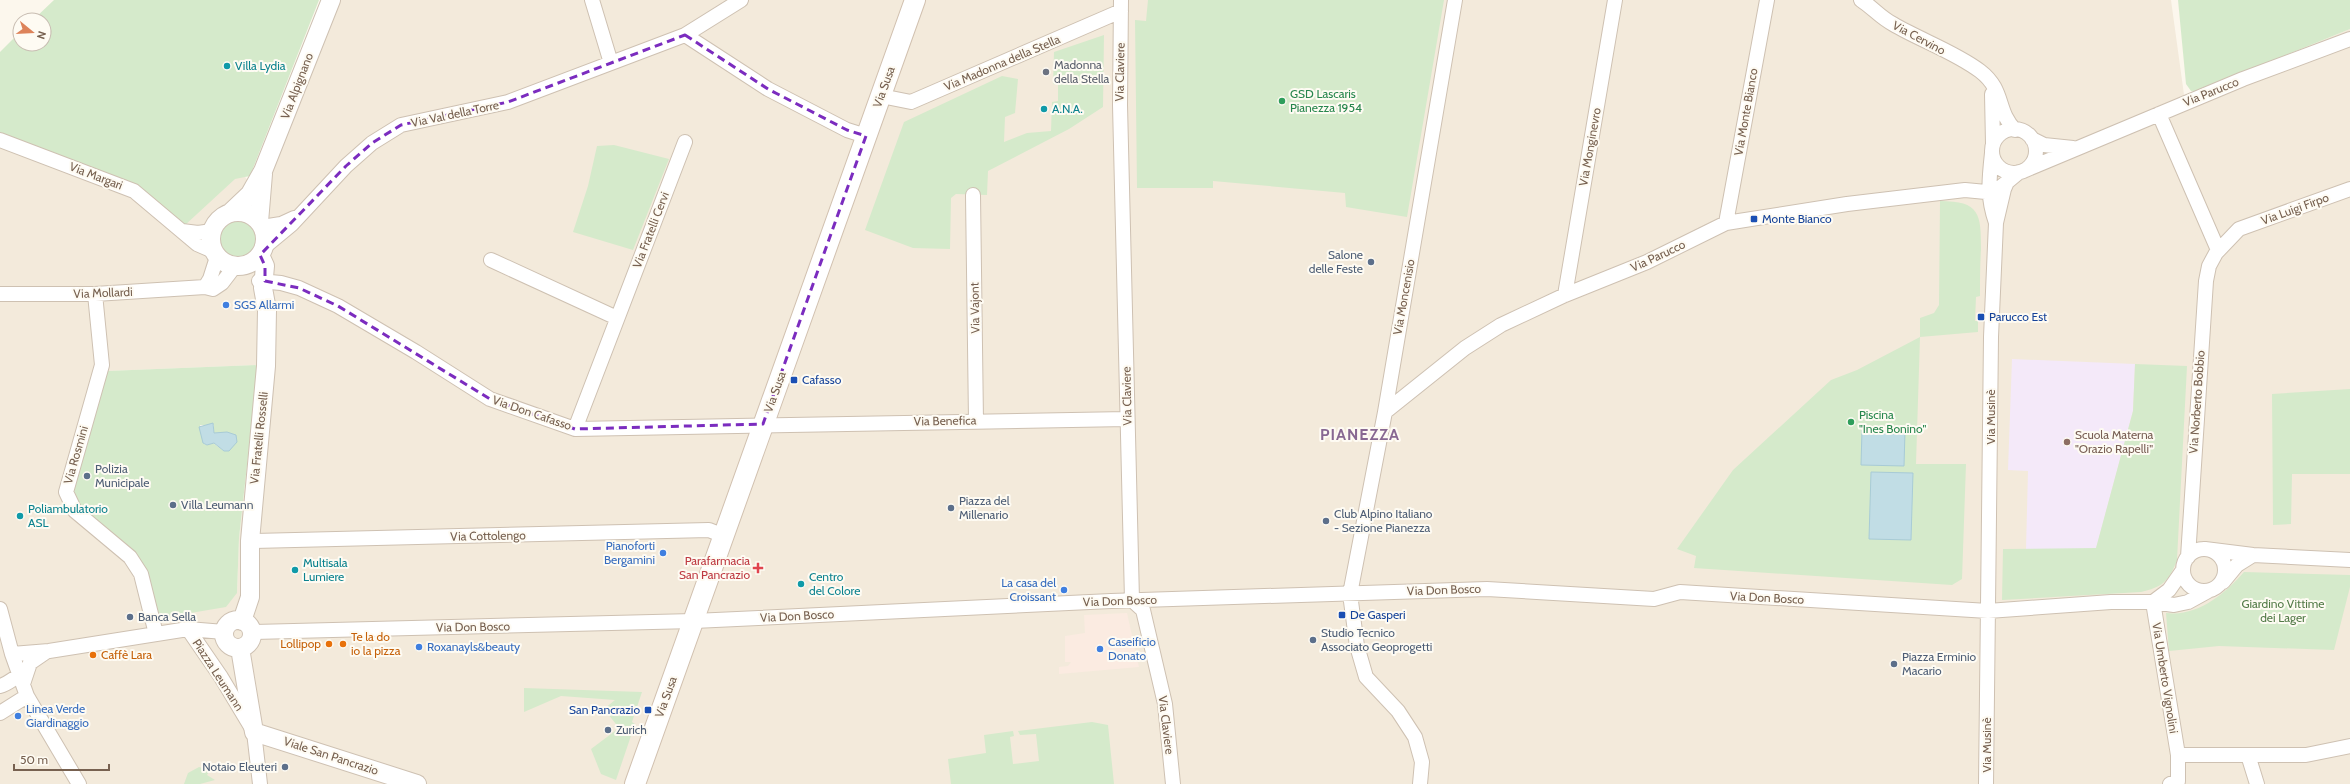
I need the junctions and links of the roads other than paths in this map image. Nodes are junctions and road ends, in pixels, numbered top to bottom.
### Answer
1 (331, 0) edge
2 (592, 0) edge
3 (742, 0) edge
4 (915, 0) edge
5 (1455, 0) edge
6 (1615, 0) edge
7 (1767, 0) edge
8 (1861, 0) edge
9 (1121, 6) edge
10 (686, 35) junction
11 (2350, 39) edge
12 (612, 63) junction
13 (1980, 71) junction
14 (880, 96) junction
15 (2159, 114) junction
16 (2015, 130) junction
17 (866, 136) junction
18 (2032, 139) junction
19 (0, 140) edge
20 (685, 142) dead end
21 (2073, 148) junction
22 (1992, 149) junction
23 (1990, 170) junction
24 (2021, 171) junction
25 (263, 172) junction
26 (2007, 182) junction
27 (2350, 189) edge
28 (1965, 190) junction
29 (1988, 192) junction
30 (973, 195) dead end
31 (231, 212) junction
32 (301, 214) junction
33 (1726, 223) junction
34 (1996, 223) junction
35 (261, 224) junction
36 (2239, 229) joint
37 (182, 231) junction
38 (212, 231) junction
39 (2218, 250) junction
40 (262, 252) junction
41 (215, 254) junction
42 (490, 260) dead end
43 (238, 266) junction
44 (262, 283) junction
45 (205, 287) junction
46 (0, 294) edge
47 (95, 294) junction
48 (1565, 295) junction
49 (617, 318) junction
50 (1385, 412) junction
51 (1127, 419) junction
52 (976, 421) junction
53 (763, 424) junction
54 (574, 429) junction
55 (724, 536) junction
56 (250, 541) junction
57 (2205, 549) junction
58 (2253, 555) junction
59 (2188, 557) junction
60 (2350, 560) edge
61 (2183, 570) junction
62 (2222, 582) junction
63 (2208, 591) junction
64 (1350, 594) junction
65 (1132, 600) junction
66 (2153, 602) junction
67 (0, 609) edge
68 (1988, 611) junction
69 (694, 621) junction
70 (247, 627) junction
71 (188, 629) junction
72 (224, 632) junction
73 (156, 634) junction
74 (240, 648) junction
75 (49, 650) junction
76 (12, 654) junction
77 (23, 685) junction
78 (0, 686) edge
79 (0, 713) edge
80 (253, 727) junction
81 (2350, 746) edge
82 (2248, 754) junction
83 (2178, 755) junction
84 (641, 774) edge
85 (79, 784) edge
86 (260, 784) edge
87 (417, 784) edge
88 (635, 784) edge
89 (1173, 784) edge
90 (1420, 784) edge
91 (1986, 784) edge
92 (2170, 784) edge
93 (2257, 784) edge

1 - 25 street, Via Alpignano
2 - 12 street
3 - 10 street, Via Val della Torre
4 - 14 main road, Via Susa
5 - 50 street, Via Moncenisio
6 - 48 street, Via Monginevro
7 - 33 street, Via Monte Bianco
8 - 13 street, Via Cervino
9 - 14 street, Via Madonna della Stella
9 - 51 street, Via Claviere
10 - 12 street, Via Val della Torre
10 - 17 street
11 - 15 street, Via Parucco
12 - 32 street, Via Val della Torre
13 - 16 street, Via Cervino
13 - 22 street, Via Cervino
14 - 17 main road, Via Susa
15 - 21 street, Via Parucco
15 - 39 street
16 - 18 street
16 - 22 street
17 - 53 main road, Via Susa
18 - 21 street
18 - 24 street
19 - 37 street, Via Margari
20 - 49 street, Via Fratelli Cervi
21 - 24 street, Via Parucco
22 - 23 street, Via Cervino
22 - 24 street
23 - 28 street
23 - 29 street, Via Cervino
24 - 26 street
25 - 31 street, Via Alpignano
25 - 35 street, Via Alpignano
26 - 29 street
26 - 34 street
27 - 36 street, Via Luigi Firpo
28 - 29 street
28 - 33 street, Via Parucco
28 - 34 street
29 - 34 street, Via Cervino
30 - 52 street, Via Vajont
31 - 35 street
31 - 38 street
32 - 35 street, Via Val della Torre
32 - 40 street, Via Val della Torre
33 - 48 street, Via Parucco
34 - 68 street, Via Musinè
35 - 40 street
36 - 39 street, Via Norberto Bobbio
37 - 38 street
37 - 41 street, Via Margari
38 - 41 street
39 - 59 street, Via Norberto Bobbio
40 - 43 street
40 - 44 street, Via Fratelli Rosselli
41 - 43 street
41 - 45 street
42 - 49 street
43 - 44 street
43 - 45 street, Via Mollardi
44 - 54 street, Via Don Cafasso
44 - 56 street, Via Fratelli Rosselli
45 - 47 street, Via Mollardi
46 - 47 street, Via Mollardi
47 - 73 street, Via Rosmini
48 - 50 street, Via Parucco
49 - 54 street, Via Fratelli Cervi
50 - 64 street, Via Moncenisio
51 - 52 street, Via Benefica
51 - 65 street, Via Claviere
52 - 53 street, Via Benefica
53 - 54 street, Via Don Cafasso
53 - 55 main road, Via Susa
55 - 56 street, Via Cottolengo
55 - 69 main road, Via Susa
56 - 70 street, Via Fratelli Rosselli
57 - 58 street
57 - 59 street
57 - 62 street
58 - 60 street
58 - 62 street
59 - 61 street
61 - 63 street
61 - 66 street
62 - 63 street
63 - 66 street
64 - 65 street, Via Don Bosco
64 - 68 street, Via Don Bosco
64 - 90 street, Via Moncenisio
65 - 69 street, Via Don Bosco
65 - 89 street, Via Claviere
66 - 68 street
66 - 83 street, Via Umberto Vignolini
67 - 76 street
68 - 91 street, Via Musinè
69 - 70 street, Via Don Bosco
69 - 84 main road, Via Susa
70 - 72 street
70 - 74 street
71 - 72 street, Piazza Leumann
71 - 73 street
71 - 80 street, Piazza Leumann
72 - 74 street
73 - 75 street
74 - 80 street, Piazza Leumann
75 - 76 street
75 - 77 street
76 - 77 street
77 - 78 street
77 - 79 street
77 - 85 street
80 - 86 street
80 - 87 street, Viale San Pancrazio
81 - 82 street
82 - 83 street
82 - 93 street
83 - 92 street
84 - 88 main road, Via Susa

